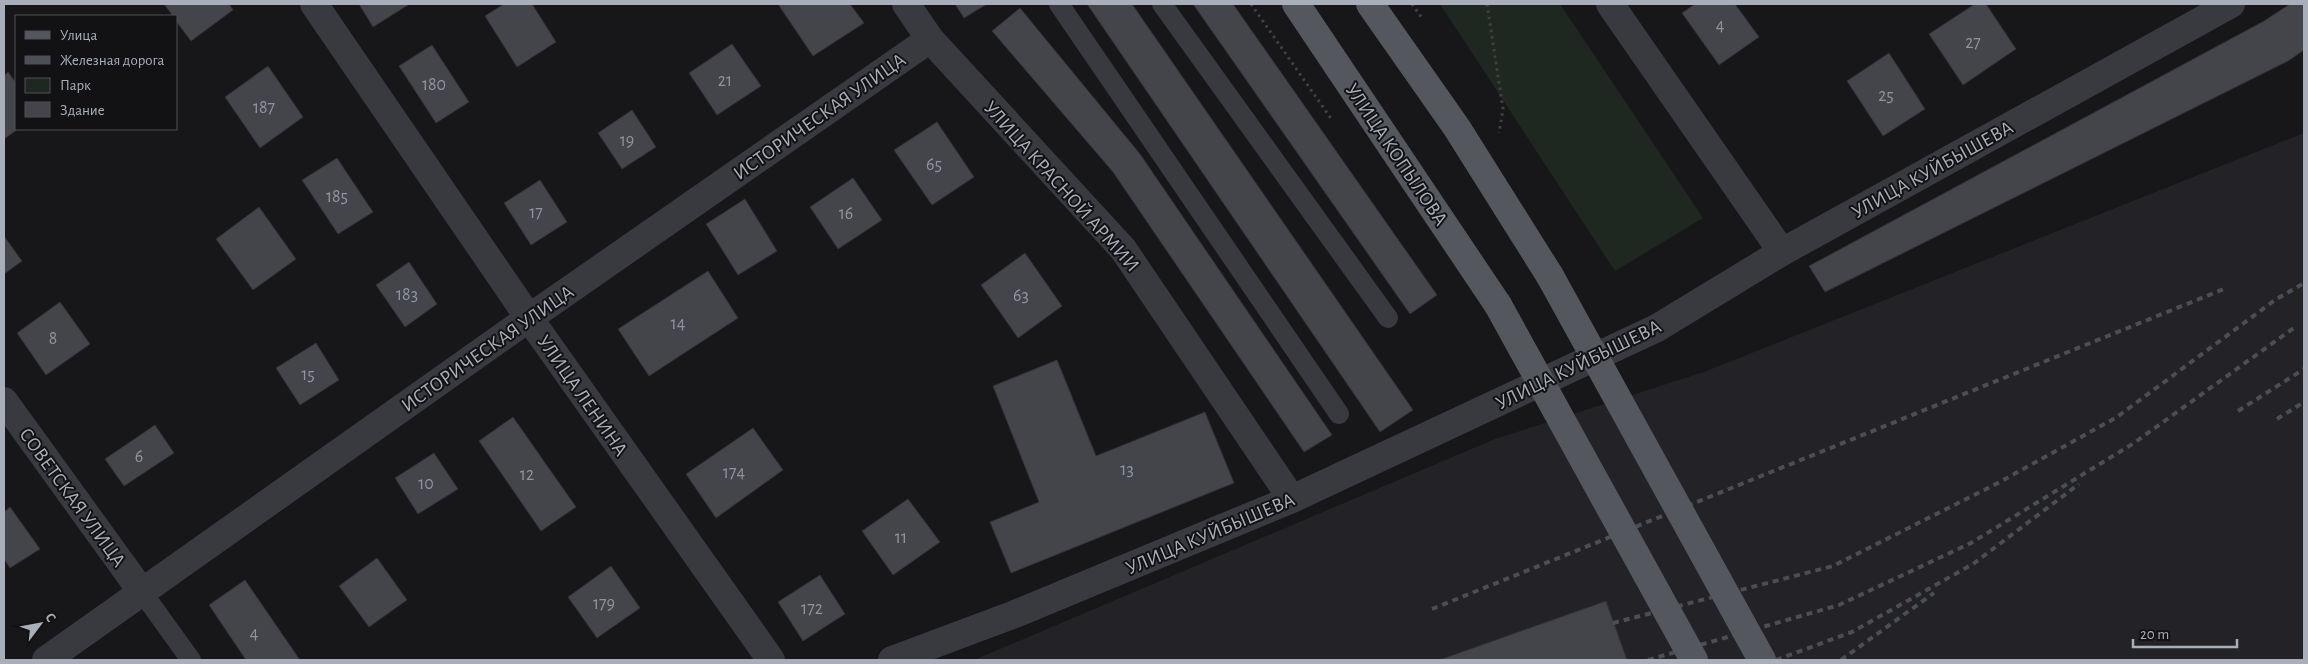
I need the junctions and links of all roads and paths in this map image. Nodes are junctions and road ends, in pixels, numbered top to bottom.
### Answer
1 (314, 4) edge
2 (906, 4) edge
3 (1059, 4) edge
4 (1162, 4) edge
5 (1296, 4) edge
6 (1370, 4) edge
7 (1486, 4) edge
8 (1610, 4) edge
9 (2231, 4) edge
10 (930, 38) junction
11 (1499, 132) dead end
12 (1782, 252) junction
13 (529, 318) junction
14 (1388, 318) dead end
15 (4, 401) edge
16 (1339, 414) dead end
17 (1292, 499) junction
18 (142, 592) junction
19 (46, 660) edge
20 (191, 660) edge
21 (771, 660) edge
22 (892, 660) edge
23 (1694, 660) edge
24 (1762, 660) edge

1 - 13 street, УЛИЦА ЛЕНИНА
2 - 10 street, УЛИЦА КРАСНОЙ АРМИИ
3 - 16 lane
4 - 14 lane
5 - 23 main road, УЛИЦА КОПЫЛОВА, bridge
6 - 24 main road, bridge
7 - 11 path
8 - 12 street
9 - 12 street, УЛИЦА КУЙБЫШЕВА
10 - 13 street, ИСТОРИЧЕСКАЯ УЛИЦА
10 - 17 street, УЛИЦА КРАСНОЙ АРМИИ
12 - 17 street, УЛИЦА КУЙБЫШЕВА
13 - 18 street, ИСТОРИЧЕСКАЯ УЛИЦА
13 - 21 street, УЛИЦА ЛЕНИНА
15 - 18 street, СОВЕТСКАЯ УЛИЦА
17 - 22 street, УЛИЦА КУЙБЫШЕВА
18 - 19 street, ИСТОРИЧЕСКАЯ УЛИЦА
18 - 20 lane

